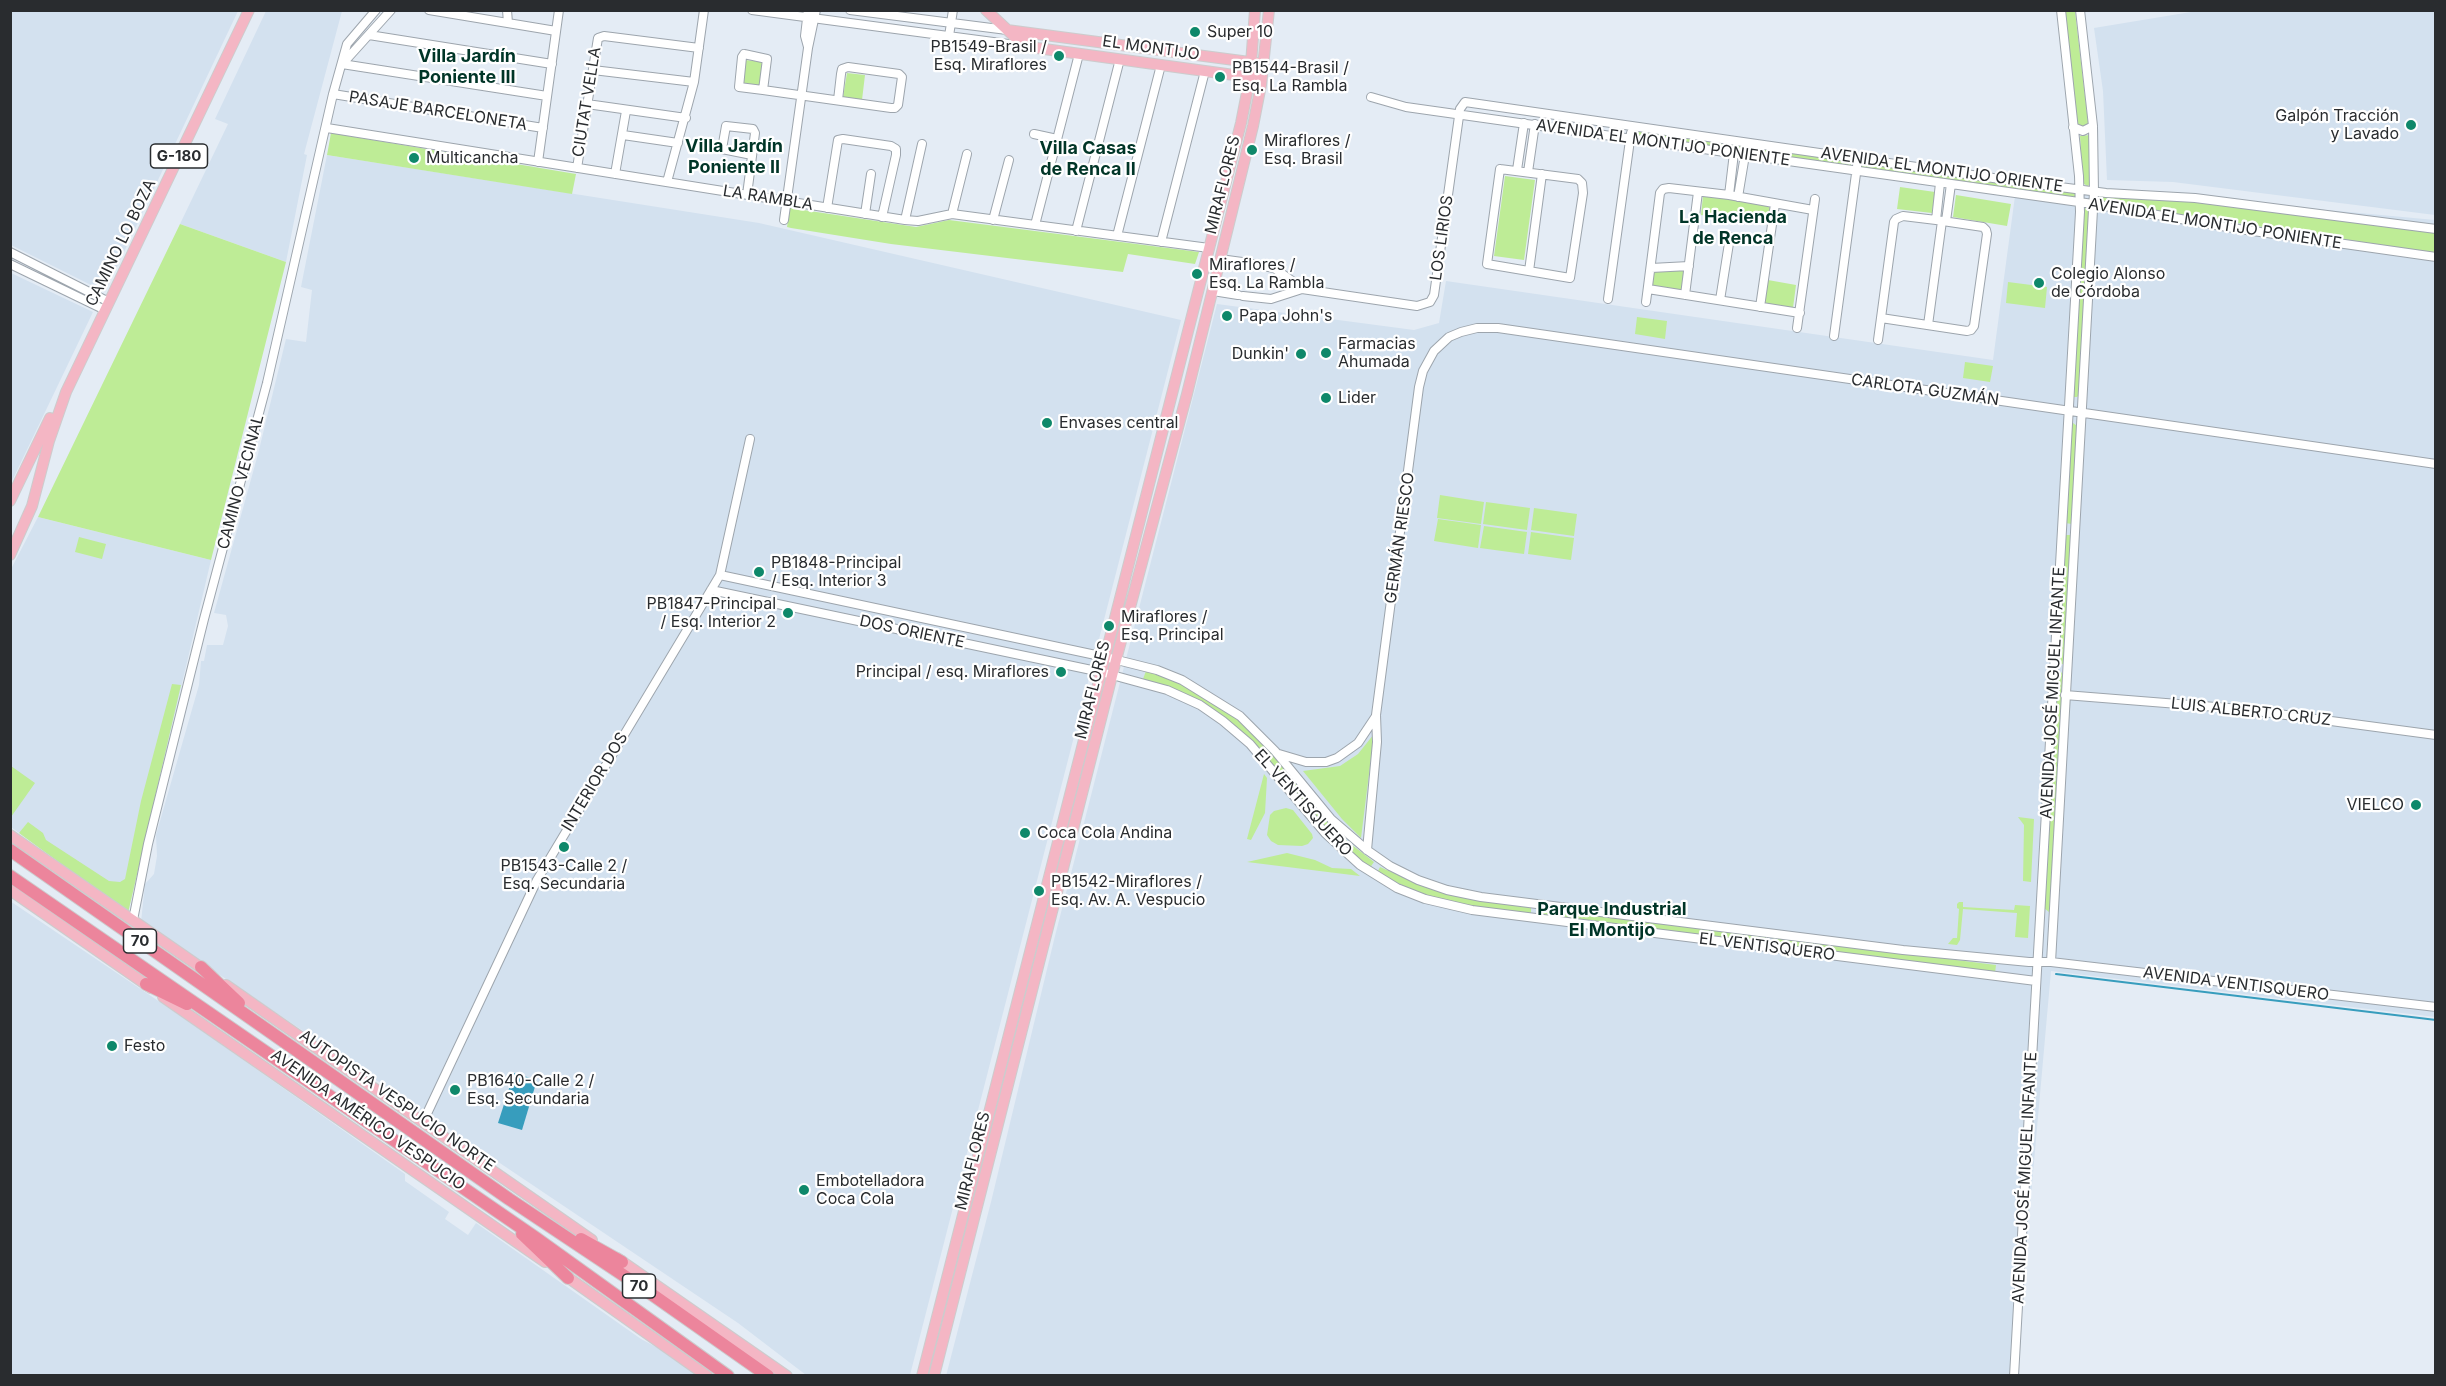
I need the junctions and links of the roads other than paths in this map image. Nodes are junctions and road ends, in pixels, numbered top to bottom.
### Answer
1 (249, 10) edge
2 (375, 10) edge
3 (391, 10) edge
4 (429, 10) edge
5 (507, 10) edge
6 (559, 10) edge
7 (704, 10) edge
8 (752, 10) edge
9 (850, 10) edge
10 (953, 10) edge
11 (986, 10) edge
12 (1255, 10) edge
13 (1269, 10) edge
14 (2061, 10) edge
15 (2080, 10) edge
16 (780, 12) edge
17 (811, 14) edge
18 (911, 15) edge
19 (508, 23) junction
20 (848, 23) junction
21 (951, 24) junction
22 (1007, 30) junction
23 (556, 31) junction
24 (909, 31) junction
25 (369, 35) junction
26 (949, 36) junction
27 (699, 48) junction
28 (1037, 48) junction
29 (1079, 54) junction
30 (1120, 59) junction
31 (342, 63) junction
32 (1251, 63) junction
33 (552, 64) junction
34 (1263, 64) junction
35 (1161, 65) junction
36 (593, 70) junction
37 (1205, 71) junction
38 (1250, 77) junction
39 (1262, 78) junction
40 (694, 82) junction
41 (764, 90) junction
42 (333, 94) junction
43 (802, 95) junction
44 (547, 96) junction
45 (1371, 97) dead end
46 (838, 100) junction
47 (587, 104) junction
48 (626, 111) junction
49 (1460, 114) junction
50 (686, 118) junction
51 (1241, 123) junction
52 (1524, 123) junction
53 (1535, 124) junction
54 (1254, 126) junction
55 (1632, 126) junction
56 (2093, 126) junction
57 (2073, 127) junction
58 (327, 128) junction
59 (543, 128) junction
60 (1034, 134) dead end
61 (622, 135) junction
62 (1630, 138) junction
63 (1057, 139) junction
64 (678, 143) junction
65 (922, 144) dead end
66 (1734, 153) junction
67 (967, 154) dead end
68 (752, 155) junction
69 (1745, 155) junction
70 (1858, 159) junction
71 (1009, 160) dead end
72 (538, 162) junction
73 (577, 168) junction
74 (1517, 170) junction
75 (1856, 171) junction
76 (1528, 172) junction
77 (615, 174) junction
78 (871, 174) dead end
79 (1542, 174) junction
80 (667, 182) junction
81 (1940, 183) junction
82 (1951, 184) junction
83 (2080, 190) junction
84 (1698, 192) junction
85 (2094, 192) junction
86 (747, 195) junction
87 (1729, 195) junction
88 (1738, 197) junction
89 (1815, 199) dead end
90 (786, 201) junction
91 (2080, 203) junction
92 (1775, 204) junction
93 (2093, 204) junction
94 (827, 208) junction
95 (1813, 210) junction
96 (865, 214) junction
97 (952, 214) junction
98 (882, 217) junction
99 (993, 219) junction
100 (784, 220) dead end
101 (905, 220) junction
102 (1941, 221) junction
103 (1035, 225) junction
104 (2436, 229) edge
105 (1076, 231) junction
106 (1117, 236) junction
107 (1730, 237) dead end
108 (1161, 242) junction
109 (1209, 248) junction
110 (10, 252) edge
111 (2436, 258) edge
112 (1220, 259) junction
113 (10, 264) edge
114 (1689, 266) junction
115 (1651, 268) junction
116 (47, 271) junction
117 (1529, 271) junction
118 (43, 280) junction
119 (1302, 289) junction
120 (1648, 289) junction
121 (1213, 291) junction
122 (1685, 295) junction
123 (1608, 299) dead end
124 (1720, 300) junction
125 (1646, 302) dead end
126 (107, 306) junction
127 (1760, 307) junction
128 (1800, 313) junction
129 (1881, 318) junction
130 (1928, 326) junction
131 (1797, 328) dead end
132 (1834, 336) dead end
133 (1878, 340) dead end
134 (1427, 362) joint
135 (66, 392) junction
136 (2069, 411) junction
137 (2081, 412) junction
138 (750, 439) dead end
139 (1157, 450) junction
140 (1172, 454) junction
141 (2436, 464) edge
142 (10, 501) edge
143 (2062, 531) junction
144 (2075, 532) junction
145 (10, 555) edge
146 (720, 575) junction
147 (711, 590) junction
148 (1111, 658) junction
149 (1140, 666) junction
150 (1107, 674) junction
151 (1136, 681) junction
152 (2065, 695) junction
153 (1376, 716) junction
154 (2436, 735) edge
155 (1277, 753) junction
156 (1066, 808) junction
157 (1079, 809) junction
158 (10, 835) edge
159 (10, 850) edge
160 (1366, 850) junction
161 (10, 876) edge
162 (10, 890) edge
163 (1535, 904) junction
164 (2039, 912) junction
165 (2054, 914) junction
166 (1533, 918) junction
167 (134, 920) junction
168 (1771, 934) junction
169 (1769, 948) junction
170 (2004, 960) junction
171 (2037, 962) junction
172 (2051, 962) junction
173 (201, 967) junction
174 (2002, 977) junction
175 (2036, 981) junction
176 (146, 984) junction
177 (2436, 1007) edge
178 (226, 1023) junction
179 (270, 1033) junction
180 (423, 1122) junction
181 (509, 1199) junction
182 (502, 1214) junction
183 (622, 1262) junction
184 (568, 1278) junction
185 (707, 1376) edge
186 (728, 1376) edge
187 (768, 1376) edge
188 (787, 1376) edge
189 (922, 1376) edge
190 (934, 1376) edge
191 (2014, 1376) edge

1 - 126 main road, CAMINO LO BOZA / G-180
2 - 31 street, CAMINO VECINAL
3 - 25 street
4 - 19 street
5 - 19 street
6 - 23 street
7 - 27 street
8 - 16 street, EL MONTIJO
9 - 18 street, EL MONTIJO
9 - 20 street
10 - 21 street
11 - 22 main road
12 - 32 main road, MIRAFLORES
13 - 34 main road, MIRAFLORES
14 - 57 street, AVENIDA JOSÉ MIGUEL INFANTE
15 - 56 street, AVENIDA JOSÉ MIGUEL INFANTE
16 - 17 street, EL MONTIJO
17 - 20 street, EL MONTIJO
17 - 43 street
18 - 21 street, EL MONTIJO
18 - 24 street
19 - 23 street
20 - 24 street, EL MONTIJO
21 - 22 street, EL MONTIJO
21 - 26 street
22 - 28 main road, EL MONTIJO
22 - 32 main road, EL MONTIJO
23 - 33 street
24 - 26 street, EL MONTIJO
25 - 31 street
25 - 33 street
26 - 28 street, EL MONTIJO
27 - 36 street, CIUTAT VELLA
27 - 40 street
28 - 29 main road, EL MONTIJO
29 - 30 main road, EL MONTIJO
29 - 63 street
30 - 35 main road, EL MONTIJO
30 - 105 street
31 - 42 street, CAMINO VECINAL
31 - 44 street
32 - 34 main road, EL MONTIJO
32 - 38 main road, MIRAFLORES
33 - 44 street
34 - 39 main road, MIRAFLORES
35 - 37 main road, EL MONTIJO
35 - 106 street
36 - 40 street
36 - 47 street, CIUTAT VELLA
37 - 38 main road, EL MONTIJO
37 - 108 street
38 - 39 main road, EL MONTIJO
38 - 51 main road, MIRAFLORES
39 - 54 main road, MIRAFLORES
40 - 50 street
41 - 41 street
41 - 43 street
42 - 58 street, CAMINO VECINAL
42 - 59 street, PASAJE BARCELONETA
43 - 46 street
43 - 90 street
44 - 59 street
45 - 49 street, AVENIDA EL MONTIJO PONIENTE
46 - 46 street
47 - 48 street
47 - 73 street, CIUTAT VELLA
48 - 50 street
48 - 61 street
49 - 52 street, AVENIDA EL MONTIJO PONIENTE
49 - 55 street, AVENIDA EL MONTIJO ORIENTE
49 - 119 street, LOS LIRIOS
50 - 64 street
51 - 54 main road
51 - 109 main road, MIRAFLORES
52 - 53 street, AVENIDA EL MONTIJO PONIENTE
52 - 74 street
53 - 62 street, AVENIDA EL MONTIJO PONIENTE
53 - 76 street
54 - 112 main road, MIRAFLORES
55 - 62 street
55 - 70 street, AVENIDA EL MONTIJO ORIENTE
56 - 57 street
56 - 85 street, AVENIDA JOSÉ MIGUEL INFANTE
57 - 83 street, AVENIDA JOSÉ MIGUEL INFANTE
58 - 72 street, LA RAMBLA
58 - 167 street, CAMINO VECINAL
59 - 72 street
60 - 63 street
61 - 64 street
61 - 77 street
62 - 66 street, AVENIDA EL MONTIJO PONIENTE
62 - 123 street
63 - 103 street
64 - 80 street
65 - 101 street
66 - 69 street, AVENIDA EL MONTIJO PONIENTE
66 - 87 street
67 - 97 street
68 - 68 street
68 - 86 street
69 - 75 street, AVENIDA EL MONTIJO PONIENTE
69 - 88 street
70 - 75 street
70 - 83 street, AVENIDA EL MONTIJO ORIENTE
71 - 99 street
72 - 73 street, LA RAMBLA
73 - 77 street, LA RAMBLA
74 - 76 street
74 - 117 street
75 - 81 street, AVENIDA EL MONTIJO PONIENTE
75 - 132 street
76 - 79 street
77 - 80 street, LA RAMBLA
78 - 96 street
79 - 117 street
79 - 117 street
80 - 86 street, LA RAMBLA
81 - 82 street, AVENIDA EL MONTIJO PONIENTE
81 - 102 street
82 - 91 street, AVENIDA EL MONTIJO PONIENTE
82 - 102 street
83 - 85 street, AVENIDA EL MONTIJO ORIENTE
83 - 91 street, AVENIDA JOSÉ MIGUEL INFANTE
84 - 87 street
84 - 114 street
84 - 115 street
85 - 93 street, AVENIDA JOSÉ MIGUEL INFANTE
85 - 104 street, AVENIDA EL MONTIJO ORIENTE
86 - 90 street, LA RAMBLA
87 - 88 street
88 - 92 street
89 - 95 street
90 - 94 street, LA RAMBLA
90 - 100 street
91 - 93 street, AVENIDA EL MONTIJO PONIENTE
91 - 136 street, AVENIDA JOSÉ MIGUEL INFANTE
92 - 95 street
92 - 127 street
93 - 111 street, AVENIDA EL MONTIJO PONIENTE
93 - 137 street, AVENIDA JOSÉ MIGUEL INFANTE
94 - 96 street, LA RAMBLA
94 - 98 street
95 - 128 street
96 - 98 street, LA RAMBLA
97 - 99 street, LA RAMBLA
97 - 101 street, LA RAMBLA
98 - 101 street, LA RAMBLA
99 - 103 street, LA RAMBLA
102 - 129 street
102 - 130 street
102 - 130 street
103 - 105 street, LA RAMBLA
105 - 106 street, LA RAMBLA
106 - 108 street, LA RAMBLA
107 - 124 street
108 - 109 street, LA RAMBLA
109 - 139 main road, MIRAFLORES
110 - 116 street
112 - 119 street
112 - 121 main road, MIRAFLORES
113 - 118 street
114 - 115 street
114 - 122 street
115 - 120 street
116 - 118 street
116 - 126 street
118 - 126 street
119 - 121 street
120 - 122 street
120 - 125 street
121 - 140 main road, MIRAFLORES
122 - 124 street
124 - 127 street
126 - 135 main road, CAMINO LO BOZA / G-180
127 - 128 street
128 - 131 street
129 - 130 street
129 - 133 street
134 - 136 street, CARLOTA GUZMÁN
134 - 153 street, GERMÁN RIESCO
135 - 142 main road, CAMINO LO BOZA / G-180
135 - 145 main road, CAMINO LO BOZA / G-180
136 - 137 street, CARLOTA GUZMÁN
136 - 143 street, AVENIDA JOSÉ MIGUEL INFANTE
137 - 141 street, CARLOTA GUZMÁN
137 - 144 street, AVENIDA JOSÉ MIGUEL INFANTE
138 - 146 street, INTERIOR DOS
139 - 140 main road
139 - 148 main road, MIRAFLORES
140 - 148 main road, MIRAFLORES
143 - 144 street
143 - 164 street, AVENIDA JOSÉ MIGUEL INFANTE
144 - 152 street, AVENIDA JOSÉ MIGUEL INFANTE
146 - 147 street, INTERIOR DOS
146 - 148 street, DOS ORIENTE
147 - 150 street, DOS ORIENTE
147 - 180 street, INTERIOR DOS
148 - 149 street, EL VENTISQUERO
148 - 150 main road, MIRAFLORES
149 - 151 street
149 - 155 street, EL VENTISQUERO
150 - 151 street, EL VENTISQUERO
150 - 156 main road, MIRAFLORES
150 - 157 main road, MIRAFLORES
151 - 166 street, EL VENTISQUERO
152 - 154 street, LUIS ALBERTO CRUZ
152 - 165 street, AVENIDA JOSÉ MIGUEL INFANTE
153 - 155 street, GERMÁN RIESCO
153 - 160 street, GERMÁN RIESCO
155 - 160 street, EL VENTISQUERO
156 - 157 main road
156 - 189 main road, MIRAFLORES
157 - 190 main road, MIRAFLORES
158 - 167 main road, AVENIDA AMÉRICO VESPUCIO
159 - 179 highway, AUTOPISTA VESPUCIO NORTE / 70
160 - 163 street, EL VENTISQUERO
161 - 178 highway, AUTOPISTA VESPUCIO NORTE / 70
162 - 176 main road, AVENIDA AMÉRICO VESPUCIO
163 - 166 street
163 - 168 street, EL VENTISQUERO
164 - 165 street
164 - 171 street, AVENIDA JOSÉ MIGUEL INFANTE
165 - 172 street, AVENIDA JOSÉ MIGUEL INFANTE
166 - 169 street, EL VENTISQUERO
167 - 173 main road, AVENIDA AMÉRICO VESPUCIO
168 - 169 street
168 - 170 street, EL VENTISQUERO
169 - 174 street, EL VENTISQUERO
170 - 171 street, EL VENTISQUERO
170 - 174 street
171 - 172 street, AVENIDA VENTISQUERO
171 - 175 street, AVENIDA JOSÉ MIGUEL INFANTE
172 - 177 street, AVENIDA VENTISQUERO
173 - 179 highway
173 - 180 main road, AVENIDA AMÉRICO VESPUCIO
174 - 175 street, EL VENTISQUERO
175 - 191 street, AVENIDA JOSÉ MIGUEL INFANTE
176 - 178 highway
176 - 184 main road, AVENIDA AMÉRICO VESPUCIO
178 - 182 highway, AUTOPISTA VESPUCIO NORTE / 70
179 - 181 highway, AUTOPISTA VESPUCIO NORTE / 70
180 - 183 main road, AVENIDA AMÉRICO VESPUCIO
181 - 183 highway
181 - 187 highway, AUTOPISTA VESPUCIO NORTE / 70
182 - 184 highway
182 - 186 highway, AUTOPISTA VESPUCIO NORTE / 70
183 - 188 main road, AVENIDA AMÉRICO VESPUCIO
184 - 185 main road, AVENIDA AMÉRICO VESPUCIO

